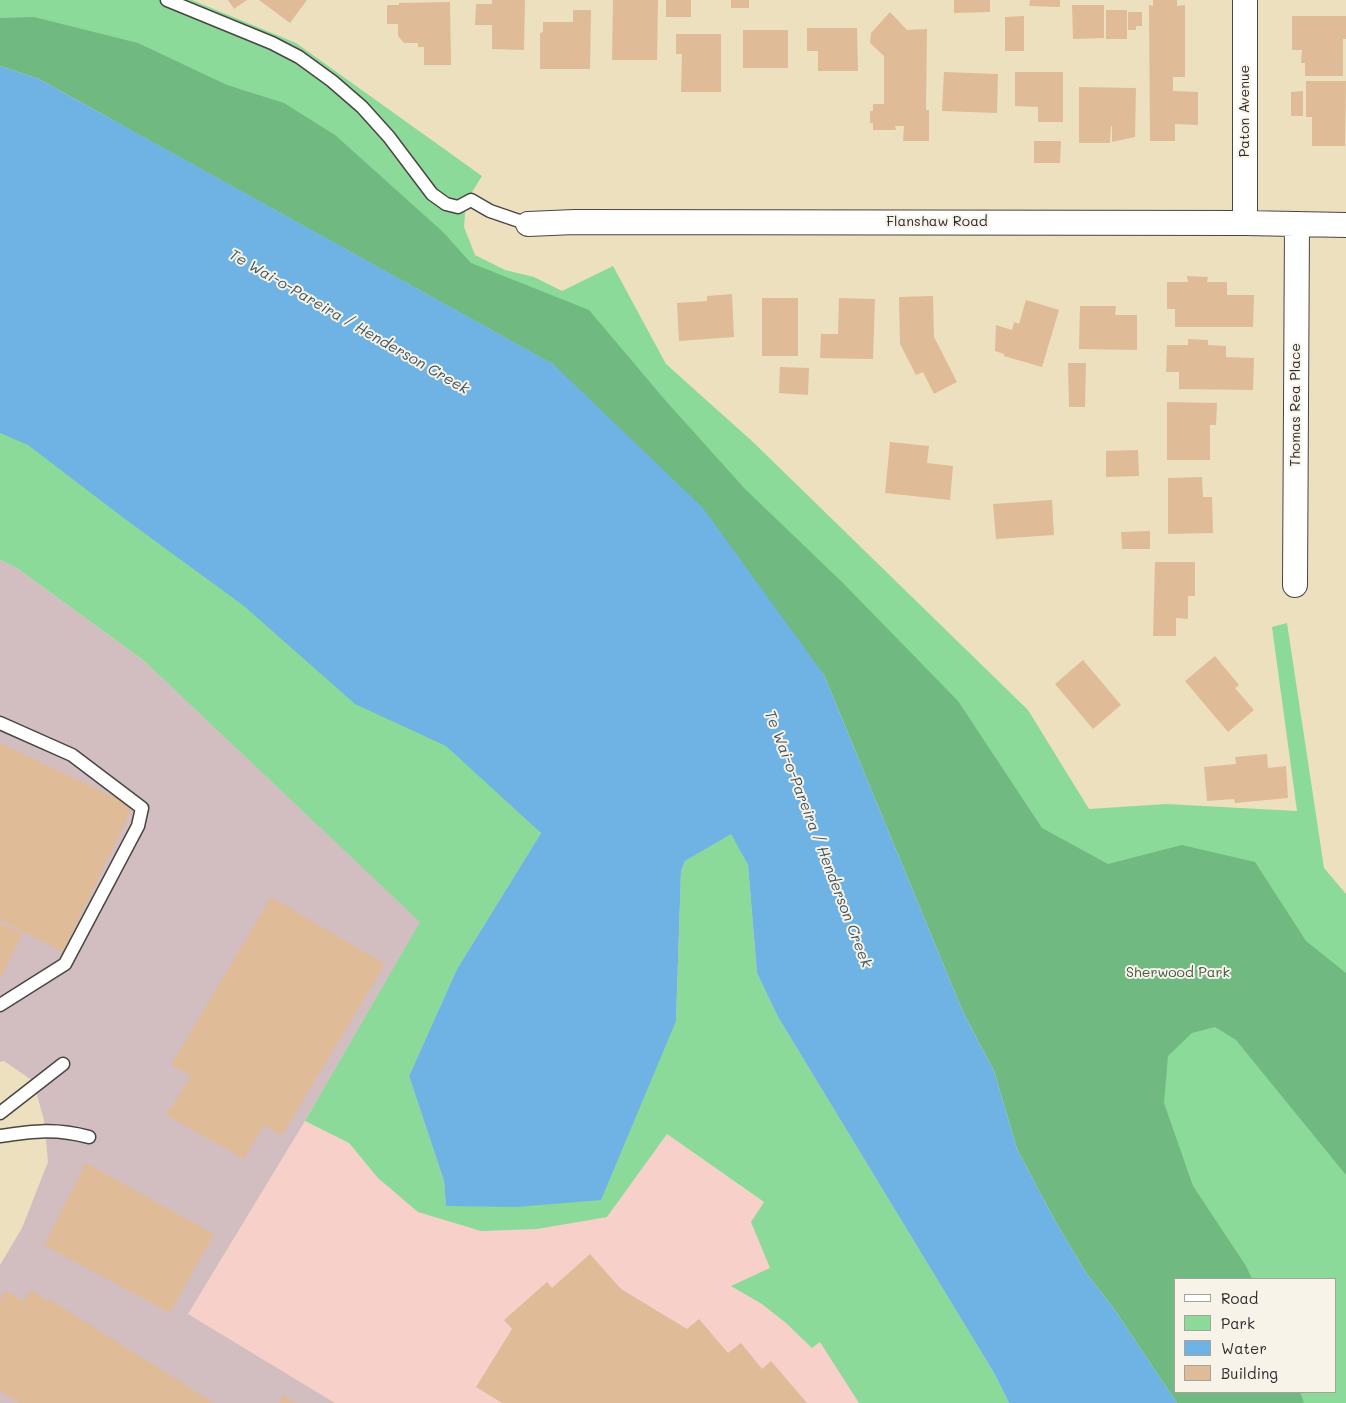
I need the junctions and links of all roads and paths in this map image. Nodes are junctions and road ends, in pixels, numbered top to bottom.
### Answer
1 (166, 0) edge
2 (1245, 0) edge
3 (1245, 223) junction
4 (528, 224) joint
5 (1297, 224) junction
6 (1346, 224) edge
7 (1295, 585) dead end
8 (0, 723) edge
9 (0, 1005) edge
10 (63, 1064) dead end
11 (0, 1113) edge
12 (0, 1136) edge
13 (89, 1137) dead end

1 - 4 lane
2 - 3 street, Paton Avenue
3 - 4 street, Flanshaw Road
3 - 5 street, Flanshaw Road
5 - 6 street, Flanshaw Road
5 - 7 street, Thomas Rea Place
8 - 9 lane
10 - 11 lane
12 - 13 lane

